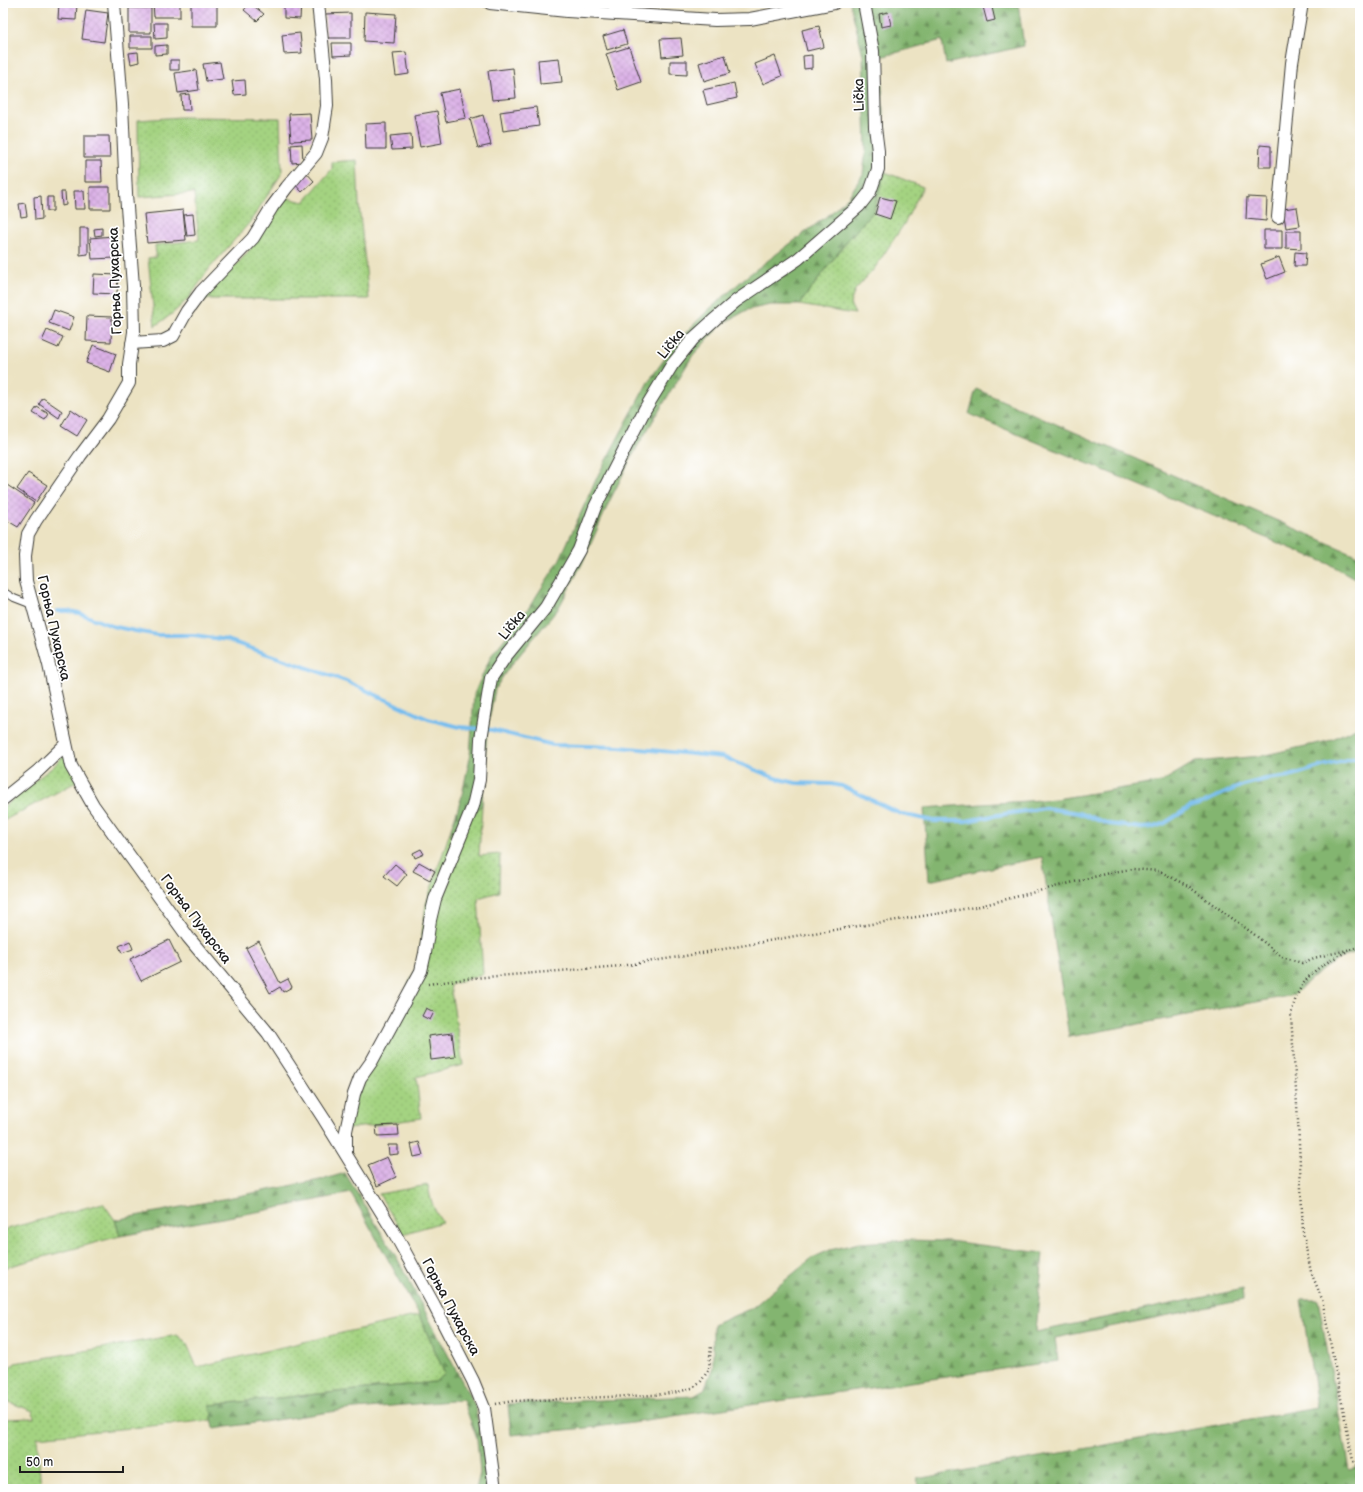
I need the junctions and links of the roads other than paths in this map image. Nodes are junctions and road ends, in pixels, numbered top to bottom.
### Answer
1 (114, 3) edge
2 (318, 3) edge
3 (490, 3) edge
4 (864, 3) edge
5 (1302, 3) edge
6 (829, 4) edge
7 (1278, 217) dead end
8 (132, 343) junction
9 (3, 591) edge
10 (34, 605) junction
11 (66, 744) junction
12 (3, 799) edge
13 (346, 1153) junction
14 (495, 1489) edge

1 - 8 street, Горња Пухарска
2 - 8 street
3 - 6 street
4 - 13 street, Lička
5 - 7 street
8 - 10 street, Горња Пухарска
9 - 10 lane
10 - 11 street, Горња Пухарска
11 - 12 street
11 - 13 street, Горња Пухарска
13 - 14 street, Горња Пухарска

